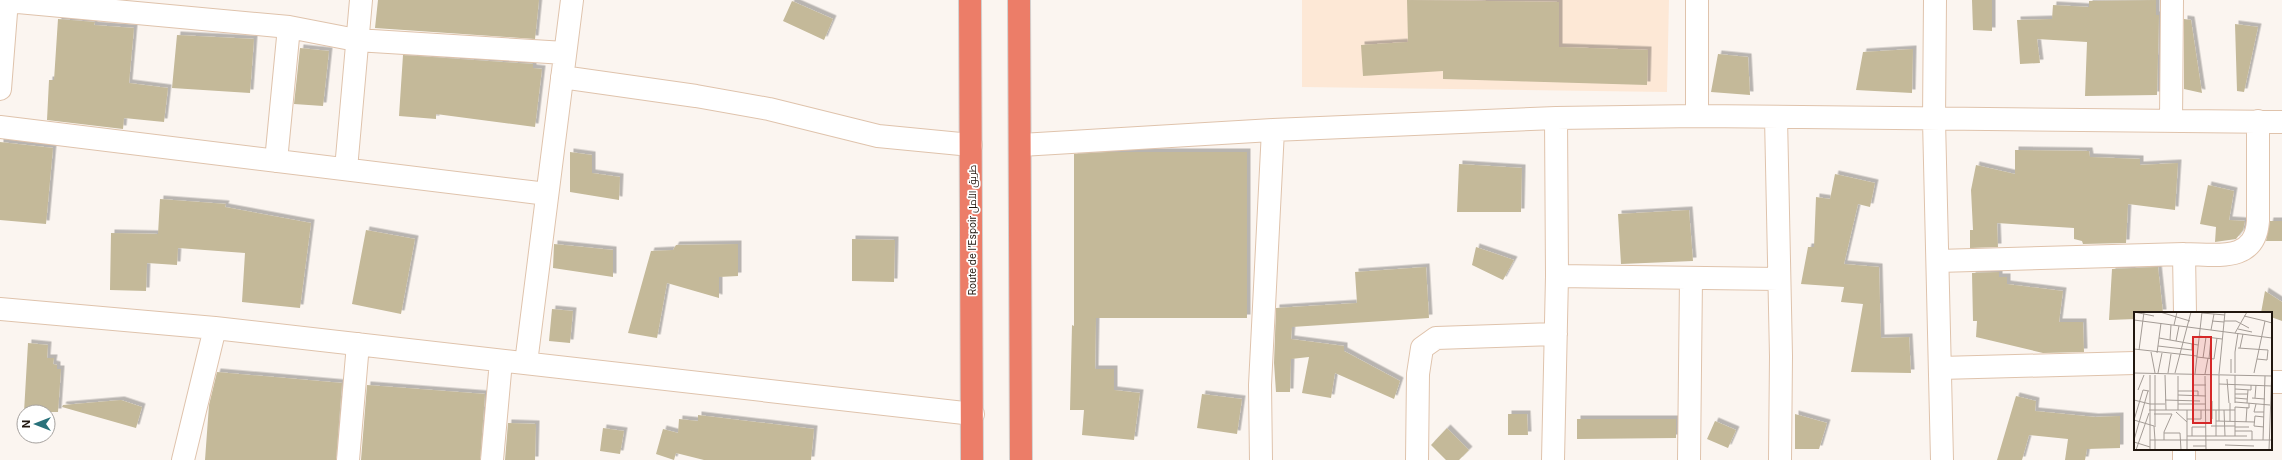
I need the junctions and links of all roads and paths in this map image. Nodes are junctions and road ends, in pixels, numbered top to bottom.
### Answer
1 (7, 0) edge
2 (361, 0) edge
3 (572, 0) edge
4 (970, 0) edge
5 (1019, 0) edge
6 (1697, 0) edge
7 (1936, 0) edge
8 (2172, 0) edge
9 (289, 27) junction
10 (356, 40) junction
11 (565, 53) junction
12 (562, 77) junction
13 (0, 88) edge
14 (1697, 116) junction
15 (1776, 117) junction
16 (1556, 118) junction
17 (1934, 120) junction
18 (2171, 121) junction
19 (2258, 122) junction
20 (2282, 122) edge
21 (0, 128) edge
22 (1274, 130) junction
23 (971, 145) junction
24 (1022, 145) junction
25 (276, 161) junction
26 (346, 170) junction
27 (547, 194) junction
28 (2184, 254) junction
29 (1938, 261) junction
30 (1557, 276) junction
31 (1691, 278) junction
32 (1779, 279) junction
33 (0, 309) edge
34 (2184, 312) edge
35 (215, 328) junction
36 (1556, 334) junction
37 (358, 344) junction
38 (501, 361) junction
39 (526, 363) junction
40 (2134, 363) edge
41 (1940, 368) junction
42 (972, 414) junction
43 (182, 460) edge
44 (348, 460) edge
45 (492, 460) edge
46 (972, 460) edge
47 (1021, 460) edge
48 (1261, 460) edge
49 (1417, 460) edge
50 (1553, 460) edge
51 (1689, 460) edge
52 (1780, 460) edge
53 (1942, 460) edge

1 - 9 street
1 - 13 street
2 - 10 street
3 - 11 street
4 - 23 highway, Route de l’Espoir طريق الأمل
5 - 24 highway
6 - 14 street
7 - 17 street
8 - 18 street
9 - 10 street
9 - 25 street
10 - 11 street
10 - 26 street
11 - 12 street
12 - 23 street
12 - 27 street
14 - 15 street
14 - 16 street
15 - 17 street
15 - 32 street
16 - 22 street
16 - 30 street
17 - 18 street
17 - 29 street
18 - 19 street
19 - 20 street
19 - 28 street
21 - 25 street
22 - 24 street
22 - 48 street
23 - 42 highway, Route de l’Espoir طريق الأمل
24 - 47 highway
25 - 26 street
26 - 27 street
27 - 39 street
28 - 29 street
28 - 34 street
29 - 41 street
30 - 31 street
30 - 36 street
31 - 32 street
31 - 51 street
32 - 52 street
33 - 35 street
35 - 37 street
35 - 43 street
36 - 49 street
36 - 50 street
37 - 38 street
37 - 44 street
38 - 39 street
38 - 45 street
39 - 42 street
40 - 41 street
41 - 53 street
42 - 46 highway, Route de l’Espoir طريق الأمل

